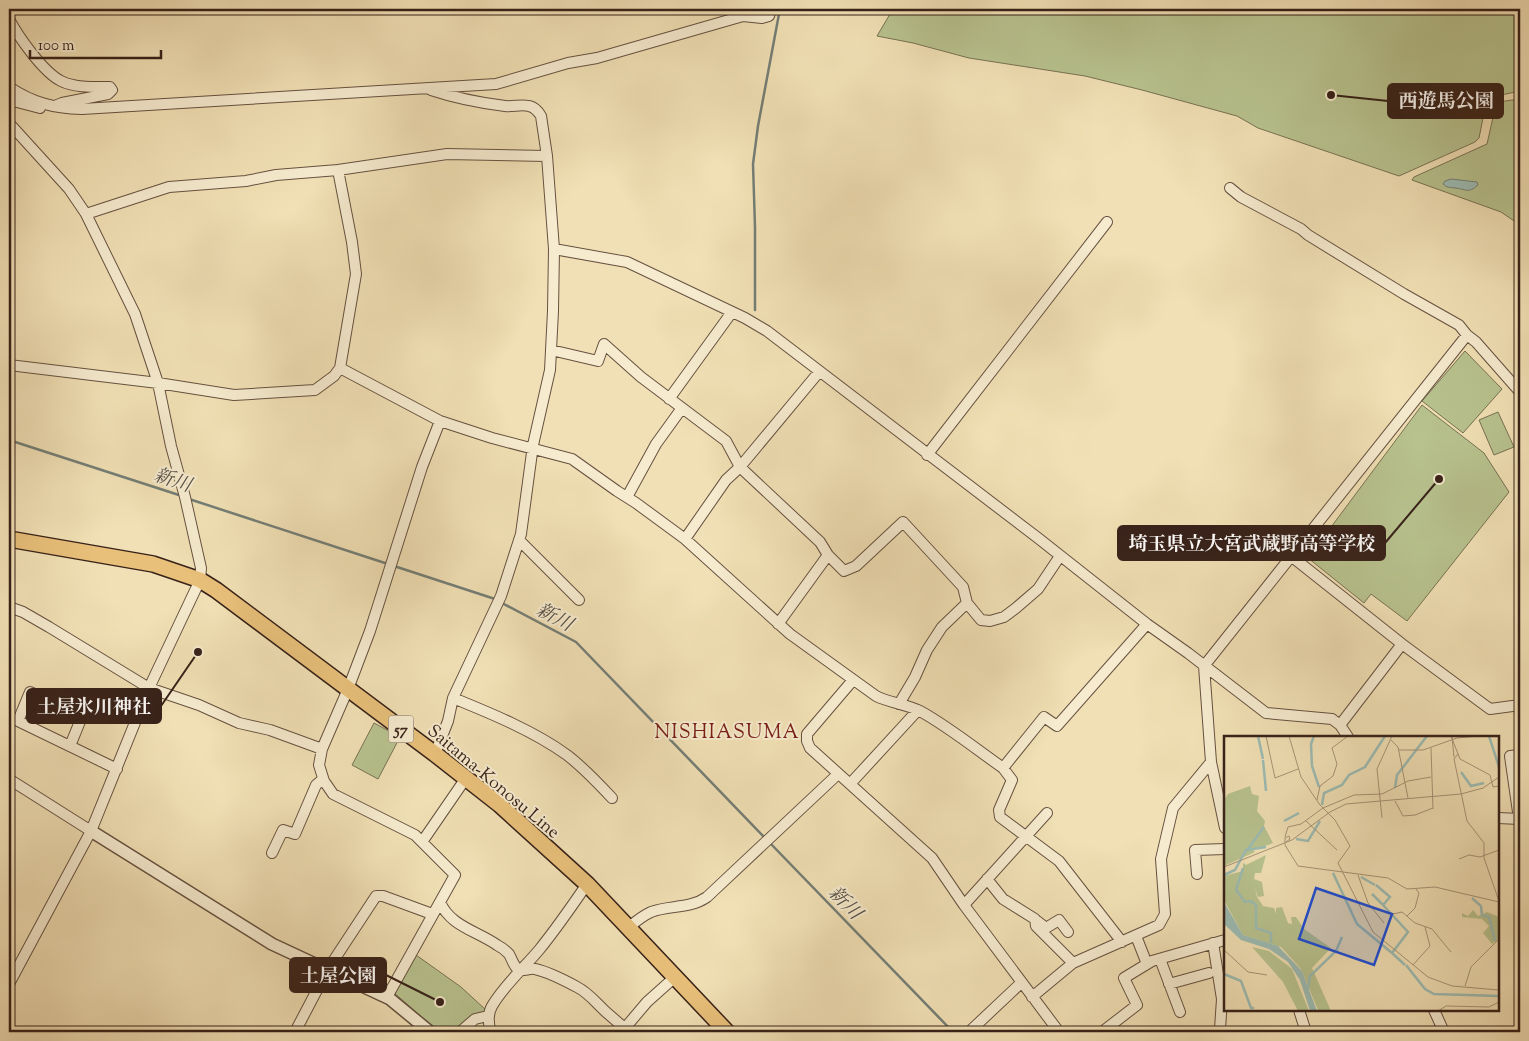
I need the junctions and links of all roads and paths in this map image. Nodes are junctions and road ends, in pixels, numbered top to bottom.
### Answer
1 (771, 9) edge
2 (9, 19) edge
3 (9, 87) edge
4 (426, 88) junction
5 (9, 98) edge
6 (53, 107) junction
7 (9, 123) edge
8 (547, 156) junction
9 (338, 170) junction
10 (1230, 188) dead end
11 (86, 214) junction
12 (1107, 222) dead end
13 (554, 249) junction
14 (732, 312) junction
15 (1466, 335) junction
16 (551, 350) junction
17 (9, 365) edge
18 (340, 368) junction
19 (819, 372) junction
20 (158, 383) junction
21 (1520, 392) edge
22 (669, 398) junction
23 (682, 408) junction
24 (440, 421) junction
25 (533, 449) junction
26 (927, 454) junction
27 (740, 468) junction
28 (627, 497) junction
29 (9, 539) edge
30 (685, 539) junction
31 (519, 540) junction
32 (828, 555) junction
33 (1060, 556) junction
34 (1291, 556) junction
35 (200, 580) junction
36 (579, 600) dead end
37 (967, 603) junction
38 (9, 607) edge
39 (778, 624) junction
40 (1147, 624) junction
41 (1402, 644) junction
42 (1204, 666) junction
43 (853, 680) junction
44 (149, 688) junction
45 (348, 690) junction
46 (453, 698) junction
47 (899, 704) junction
48 (1520, 704) edge
49 (918, 710) junction
50 (1340, 725) junction
51 (1347, 736) edge
52 (70, 746) junction
53 (322, 749) junction
54 (436, 754) junction
55 (1520, 755) edge
56 (1211, 762) junction
57 (1003, 768) junction
58 (117, 769) junction
59 (838, 774) junction
60 (466, 778) junction
61 (323, 779) junction
62 (9, 780) edge
63 (850, 784) junction
64 (612, 798) dead end
65 (1047, 813) dead end
66 (1499, 818) edge
67 (1520, 819) edge
68 (1224, 823) edge
69 (91, 831) junction
70 (1026, 836) junction
71 (422, 842) junction
72 (1224, 849) edge
73 (272, 853) dead end
74 (1197, 874) dead end
75 (986, 879) junction
76 (587, 884) junction
77 (440, 902) junction
78 (964, 904) junction
79 (432, 914) junction
80 (1035, 918) junction
81 (628, 928) junction
82 (1068, 932) dead end
83 (1136, 936) junction
84 (1224, 940) edge
85 (1122, 942) junction
86 (1214, 943) junction
87 (1160, 959) junction
88 (1073, 963) junction
89 (1147, 964) junction
90 (328, 969) junction
91 (521, 970) junction
92 (1209, 972) dead end
93 (675, 977) junction
94 (1021, 983) junction
95 (9, 984) edge
96 (1169, 984) junction
97 (387, 997) junction
98 (1032, 997) junction
99 (1299, 1011) edge
100 (1434, 1011) edge
101 (1180, 1012) dead end
102 (488, 1016) junction
103 (1220, 1029) dead end
104 (627, 1030) edge
105 (295, 1032) edge
106 (430, 1032) edge
107 (460, 1032) edge
108 (491, 1032) edge
109 (727, 1032) edge
110 (969, 1032) edge
111 (1059, 1032) edge
112 (1102, 1032) edge
113 (1306, 1032) edge
114 (1444, 1032) edge

1 - 4 street
2 - 6 street
3 - 6 street
4 - 6 street
4 - 8 street
5 - 6 street
7 - 11 street
8 - 9 street
8 - 13 street
9 - 11 street
9 - 18 street
10 - 15 street
11 - 20 street
12 - 26 street
13 - 14 street
13 - 16 street
14 - 19 street
14 - 22 street
15 - 21 street
15 - 34 street
16 - 22 street
16 - 25 street
17 - 20 street
18 - 20 street
18 - 24 street
19 - 26 street
19 - 27 street
20 - 35 street
22 - 23 street
23 - 27 street
23 - 28 street
24 - 25 street
24 - 45 street
25 - 28 street
25 - 31 street
26 - 33 street
27 - 30 street
27 - 32 street
28 - 30 street
29 - 35 main road, Saitama-Konosu Line / 57
30 - 39 street
31 - 36 street
31 - 46 street
32 - 37 street
32 - 39 street
33 - 37 street
33 - 40 street
34 - 41 street
34 - 42 street
35 - 44 street
35 - 45 main road, Saitama-Konosu Line / 57
37 - 47 street
38 - 44 street
39 - 43 street
40 - 42 street
40 - 57 street
41 - 48 street
41 - 50 street
42 - 50 street
42 - 56 street
43 - 47 street
43 - 59 street
44 - 53 street
44 - 58 street
45 - 53 street
45 - 54 main road, Saitama-Konosu Line / 57
46 - 54 street
46 - 64 street
47 - 49 street
49 - 57 street
49 - 63 street
50 - 51 street
52 - 52 street
52 - 58 street
53 - 61 street
54 - 60 main road, Saitama-Konosu Line / 57
55 - 67 street
56 - 68 street
56 - 83 street
57 - 70 street
58 - 69 street
59 - 63 street
59 - 81 street
60 - 71 street
60 - 76 main road, Saitama-Konosu Line / 57
61 - 71 street
61 - 73 street
62 - 69 street
63 - 78 street
65 - 70 street
66 - 67 street
69 - 90 street
69 - 95 street
70 - 75 street
70 - 85 street
71 - 77 street
72 - 74 street
75 - 78 street
75 - 80 street
76 - 81 main road, Saitama-Konosu Line / 57
76 - 91 street
77 - 79 street
77 - 91 street
78 - 94 street
79 - 90 street
79 - 97 street
80 - 82 street
80 - 88 street
81 - 93 main road, Saitama-Konosu Line / 57
83 - 85 street
83 - 89 street
84 - 86 street
85 - 88 street
86 - 87 street
86 - 103 street
87 - 89 street
87 - 96 street
88 - 98 street
89 - 112 street
90 - 97 street
90 - 105 street
91 - 102 street
91 - 104 street
92 - 96 street
93 - 104 street
93 - 109 main road, Saitama-Konosu Line / 57
94 - 98 street
94 - 110 street
96 - 101 street
97 - 106 street
98 - 111 street
99 - 113 street
100 - 114 street
102 - 107 street
102 - 108 street

